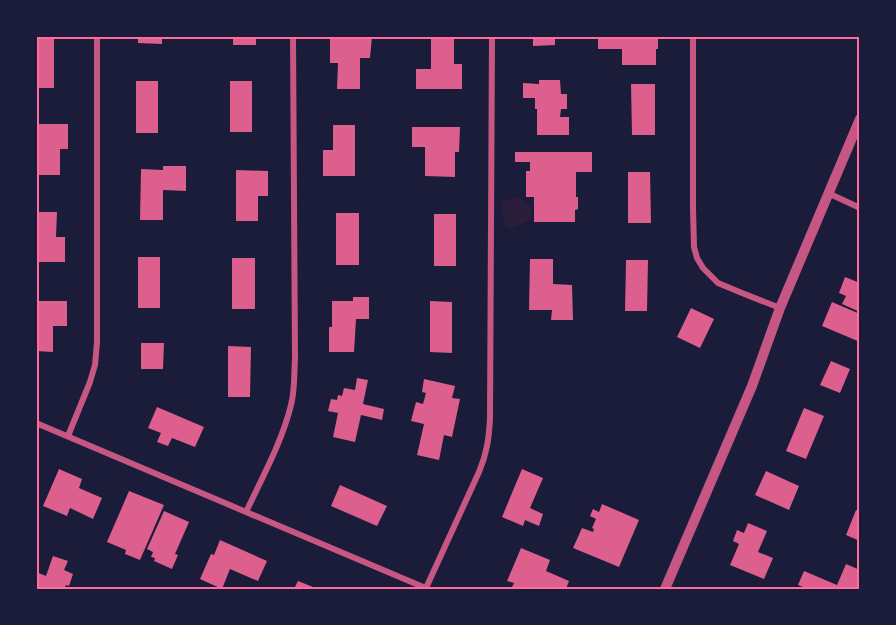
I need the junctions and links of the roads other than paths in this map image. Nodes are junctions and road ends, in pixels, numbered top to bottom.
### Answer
1 (97, 36) edge
2 (293, 36) edge
3 (492, 36) edge
4 (693, 36) edge
5 (860, 119) edge
6 (828, 193) junction
7 (860, 208) edge
8 (780, 308) junction
9 (36, 423) edge
10 (68, 436) junction
11 (246, 512) junction
12 (427, 589) edge
13 (665, 589) edge

1 - 10 street
2 - 11 street
3 - 12 street
4 - 8 street
5 - 6 street
6 - 7 street
6 - 8 street
8 - 13 street
9 - 10 street
10 - 11 street
11 - 12 street

